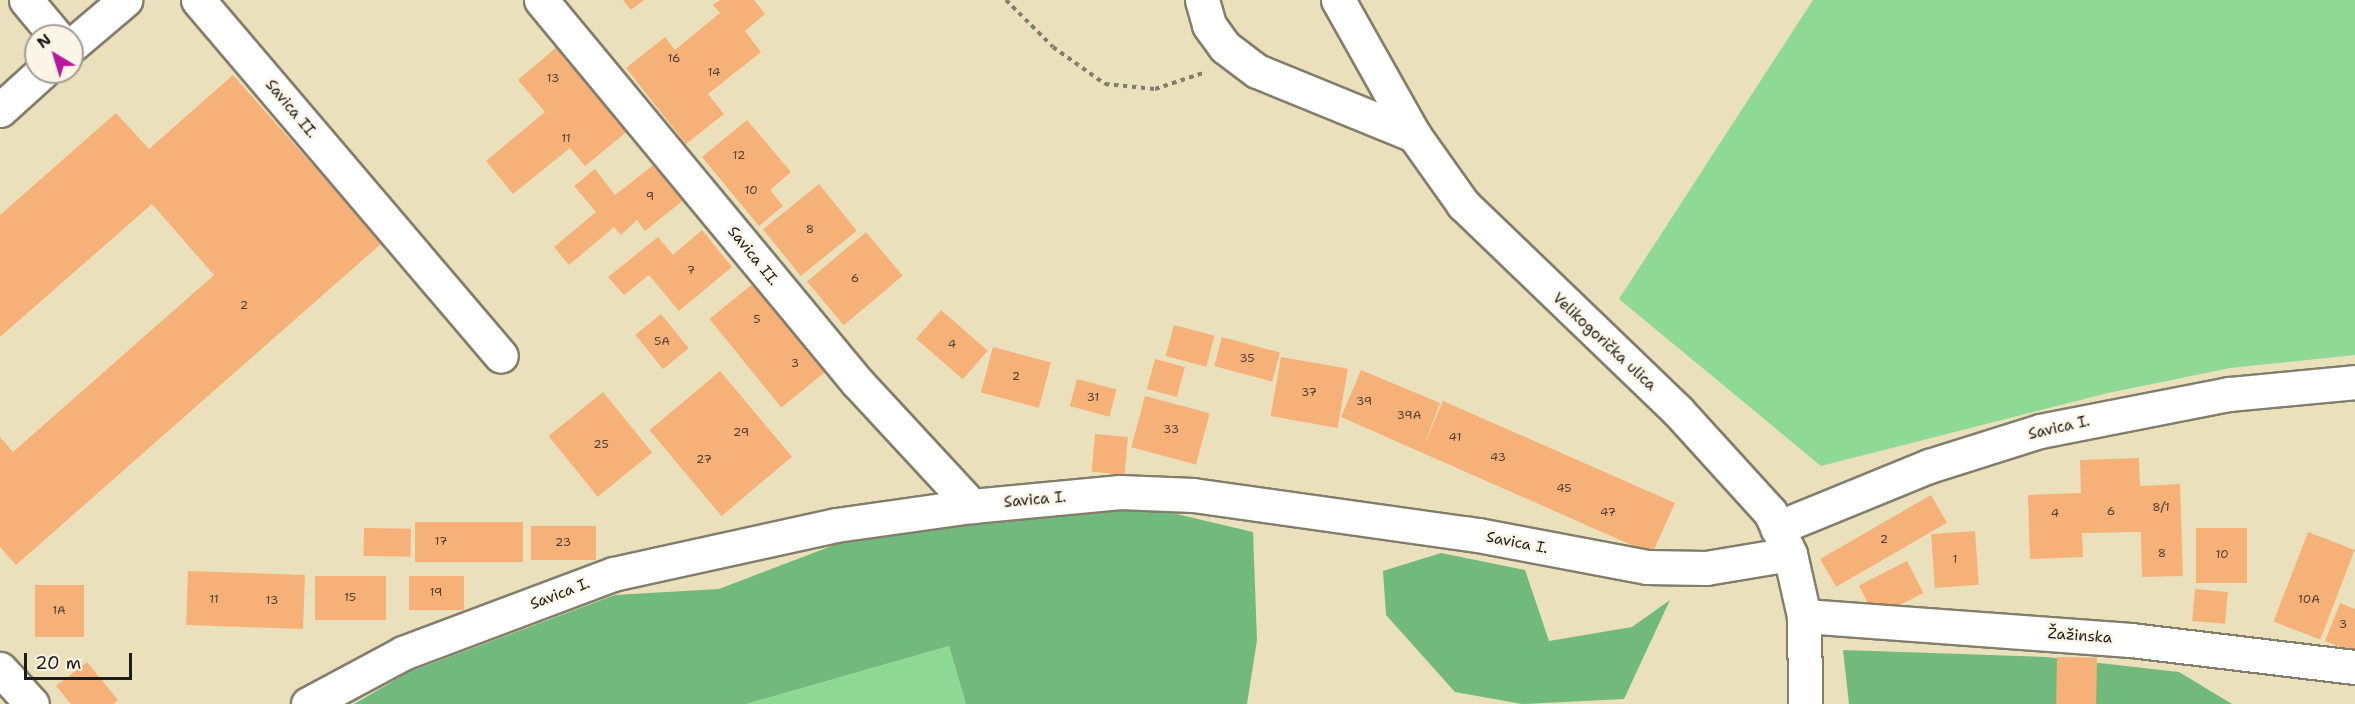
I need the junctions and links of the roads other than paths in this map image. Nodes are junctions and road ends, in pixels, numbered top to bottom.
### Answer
1 (26, 0) edge
2 (125, 0) edge
3 (198, 0) edge
4 (541, 0) edge
5 (1202, 0) edge
6 (1338, 0) edge
7 (47, 24) edge
8 (84, 35) edge
9 (29, 84) edge
10 (0, 110) edge
11 (1414, 135) junction
12 (501, 356) dead end
13 (2355, 382) edge
14 (972, 506) junction
15 (1783, 541) junction
16 (1804, 616) junction
17 (2355, 667) edge
18 (0, 669) edge
19 (32, 704) edge
20 (308, 704) edge
21 (1805, 704) edge

1 - 7 street
2 - 8 street
3 - 12 street, Savica II.
4 - 14 street, Savica II.
5 - 11 street
6 - 11 street, Velikogorička ulica
9 - 10 street
11 - 15 street, Velikogorička ulica
13 - 15 street, Savica I.
14 - 15 street, Savica I.
14 - 20 street, Savica I.
15 - 16 street, Velikogorička ulica
16 - 17 street, Žažinska
16 - 21 street, Velikogorička ulica
18 - 19 street

